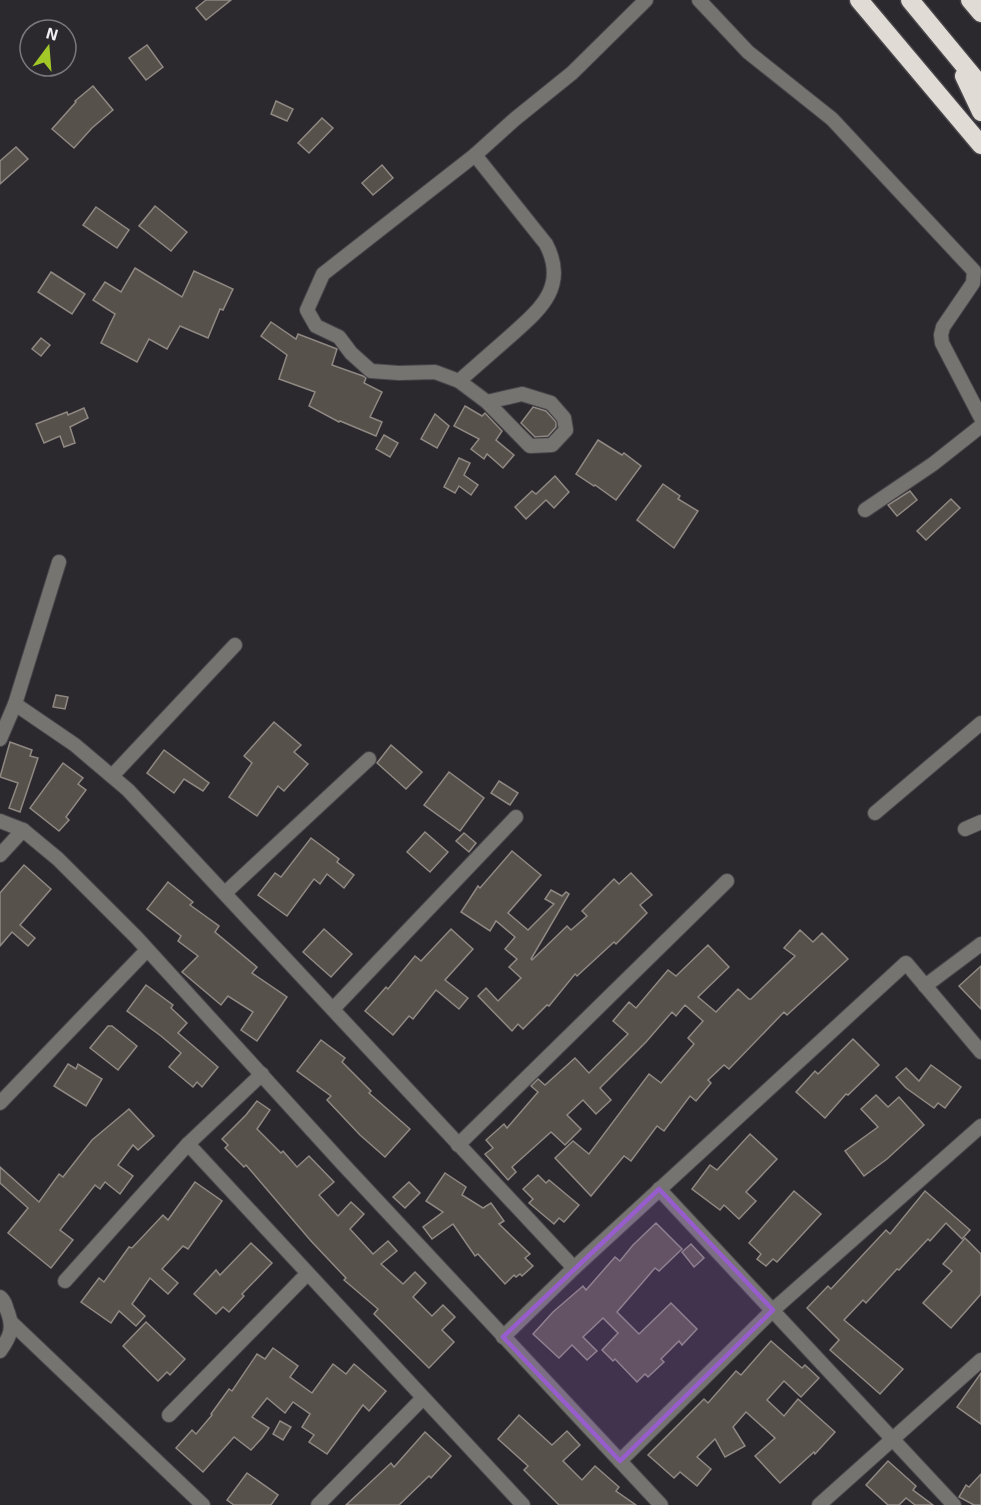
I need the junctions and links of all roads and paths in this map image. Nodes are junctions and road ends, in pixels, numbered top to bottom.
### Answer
1 (646, 0) edge
2 (699, 0) edge
3 (859, 0) edge
4 (910, 0) edge
5 (970, 0) edge
6 (981, 13) edge
7 (955, 56) junction
8 (981, 86) edge
9 (981, 112) edge
10 (981, 145) edge
11 (476, 155) junction
12 (459, 381) junction
13 (487, 402) junction
14 (981, 418) edge
15 (981, 426) edge
16 (865, 510) dead end
17 (59, 562) dead end
18 (235, 645) dead end
19 (15, 704) junction
20 (981, 723) edge
21 (0, 740) edge
22 (369, 759) dead end
23 (112, 776) junction
24 (875, 813) dead end
25 (516, 817) dead end
26 (0, 821) edge
27 (981, 822) edge
28 (965, 829) dead end
29 (23, 830) junction
30 (0, 855) edge
31 (728, 881) dead end
32 (225, 893) junction
33 (981, 944) edge
34 (147, 950) junction
35 (926, 986) junction
36 (333, 1009) junction
37 (981, 1052) edge
38 (262, 1074) junction
39 (0, 1102) edge
40 (981, 1126) edge
41 (188, 1144) junction
42 (458, 1145) junction
43 (659, 1190) junction
44 (574, 1268) junction
45 (307, 1274) junction
46 (65, 1281) dead end
47 (0, 1297) edge
48 (773, 1310) junction
49 (12, 1323) junction
50 (503, 1337) junction
51 (0, 1351) edge
52 (981, 1360) edge
53 (423, 1398) junction
54 (170, 1415) dead end
55 (894, 1438) junction
56 (620, 1461) junction
57 (203, 1505) edge
58 (318, 1505) edge
59 (523, 1505) edge
60 (661, 1505) edge
61 (819, 1505) edge
62 (954, 1505) edge

1 - 11 street
2 - 14 street
3 - 10 highway
4 - 7 highway
5 - 6 highway
7 - 8 highway
7 - 9 highway
11 - 12 street
11 - 12 street
12 - 13 street
13 - 13 street
15 - 16 street
17 - 19 street
18 - 23 street
19 - 21 street
19 - 23 street
20 - 24 street
22 - 32 street
23 - 32 street
25 - 36 street
26 - 29 street
27 - 28 street
29 - 30 street
29 - 34 street
31 - 42 street
32 - 36 street
33 - 35 street
34 - 38 street
34 - 39 street
35 - 37 street
35 - 43 street
36 - 42 street
38 - 41 street
38 - 50 street
40 - 48 street
41 - 45 street
41 - 46 street
42 - 44 street
43 - 44 street
43 - 48 street
44 - 50 street
45 - 53 street
45 - 54 street
47 - 49 street
48 - 55 street
48 - 56 street
49 - 51 street
49 - 57 street
50 - 56 street
52 - 55 street
53 - 58 street
53 - 59 street
55 - 61 street
55 - 62 street
56 - 60 street

